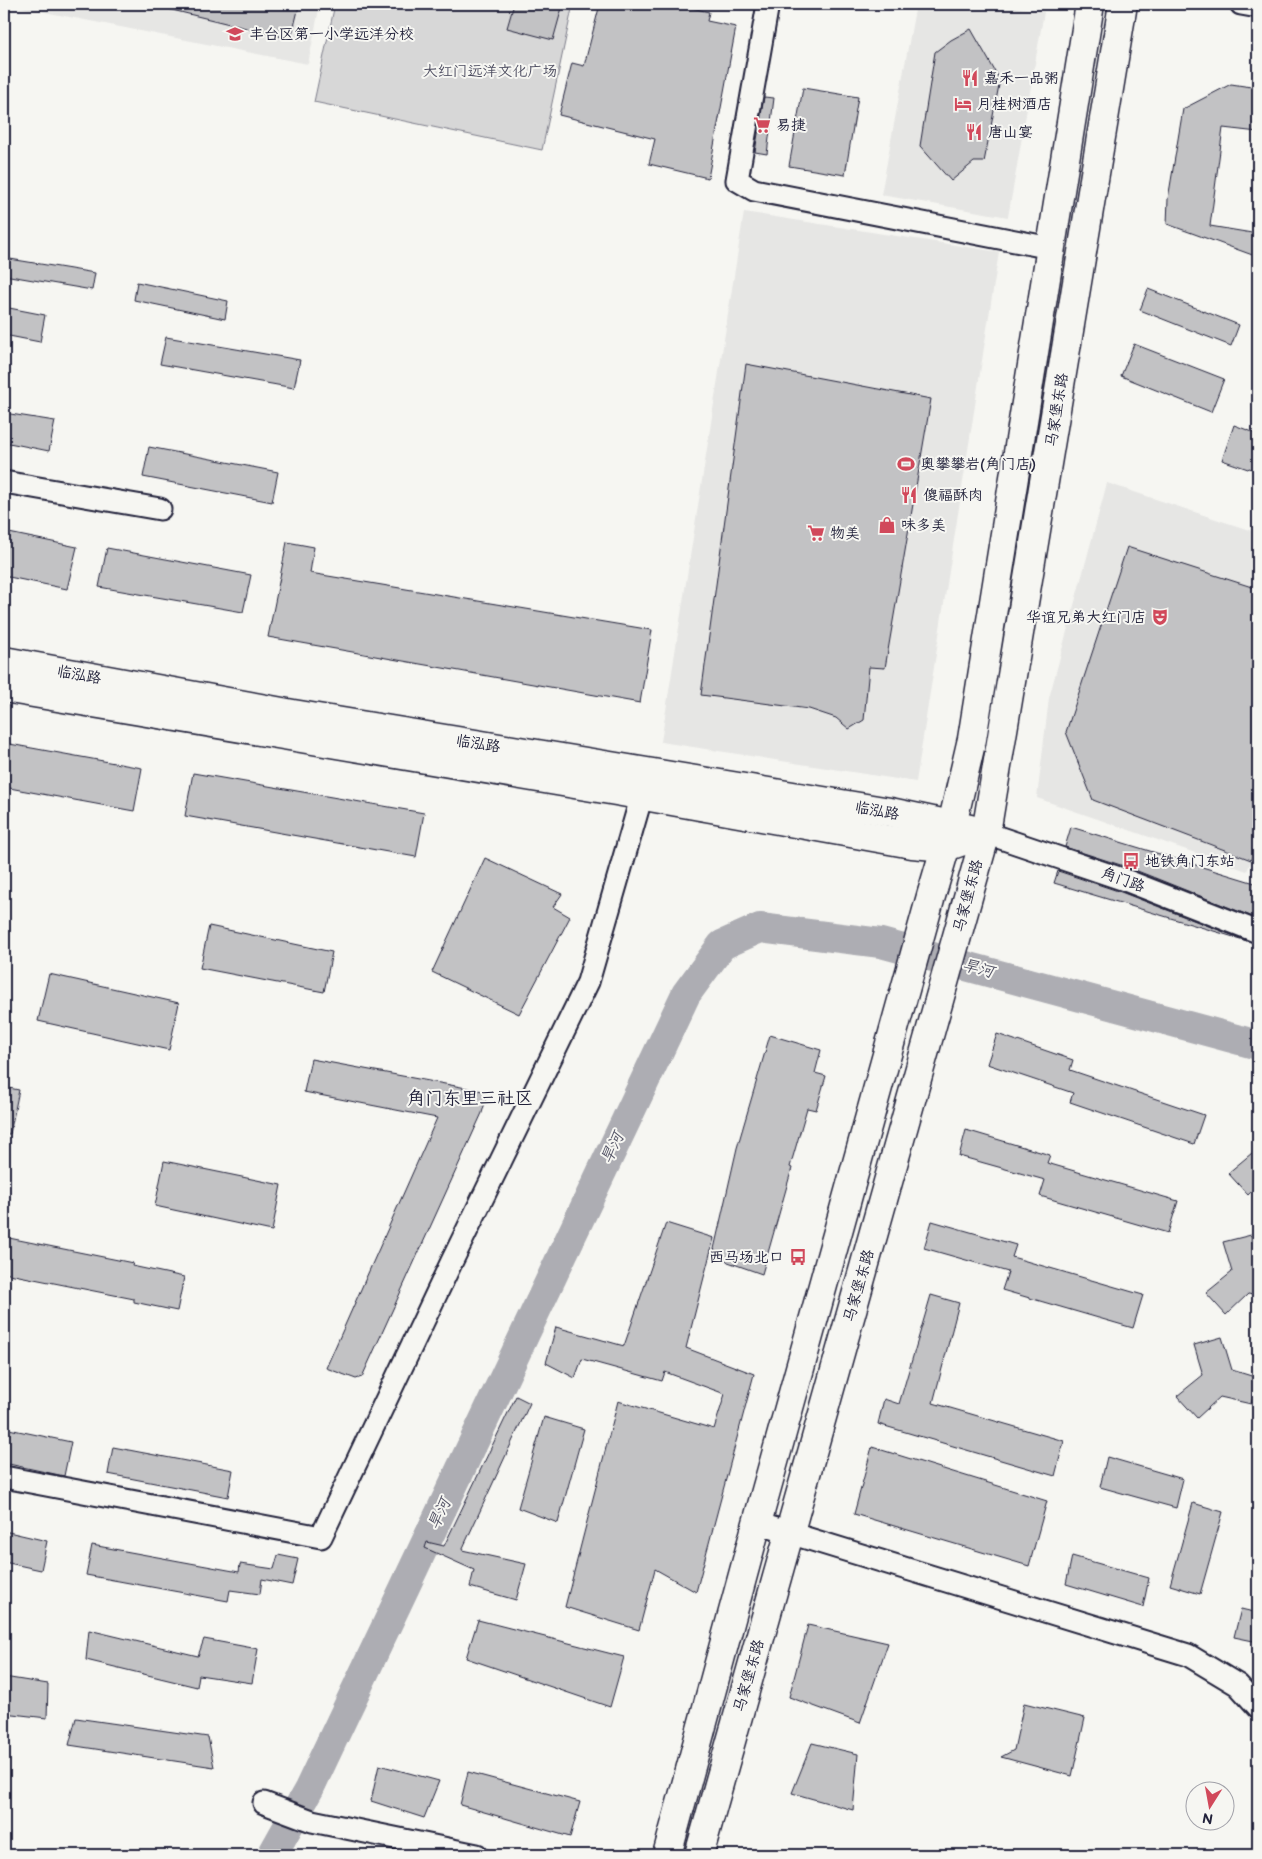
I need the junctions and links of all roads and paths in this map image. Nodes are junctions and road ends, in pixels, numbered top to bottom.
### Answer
1 (768, 4) edge
2 (1090, 4) edge
3 (1123, 4) edge
4 (1241, 4) edge
5 (1258, 7) edge
6 (1051, 248) junction
7 (4, 482) edge
8 (160, 510) dead end
9 (4, 661) edge
10 (4, 688) edge
11 (642, 796) junction
12 (986, 833) junction
13 (949, 836) junction
14 (1258, 932) edge
15 (4, 1477) edge
16 (756, 1523) junction
17 (788, 1533) junction
18 (1258, 1707) edge
19 (264, 1803) dead end
20 (477, 1855) edge
21 (667, 1855) edge
22 (699, 1855) edge

1 - 6 street
2 - 6 main road, 马家堡东路
3 - 12 main road, 马家堡东路
4 - 5 street
6 - 13 main road, 马家堡东路
7 - 8 street
9 - 13 main road, 临泓路
10 - 11 main road, 临泓路
11 - 13 main road, 临泓路
11 - 15 street
12 - 13 main road
12 - 14 street, 角门路
12 - 17 main road, 马家堡东路
13 - 16 main road, 马家堡东路
16 - 17 street
16 - 21 main road, 马家堡东路
17 - 18 street
17 - 22 main road, 马家堡东路
19 - 20 street

